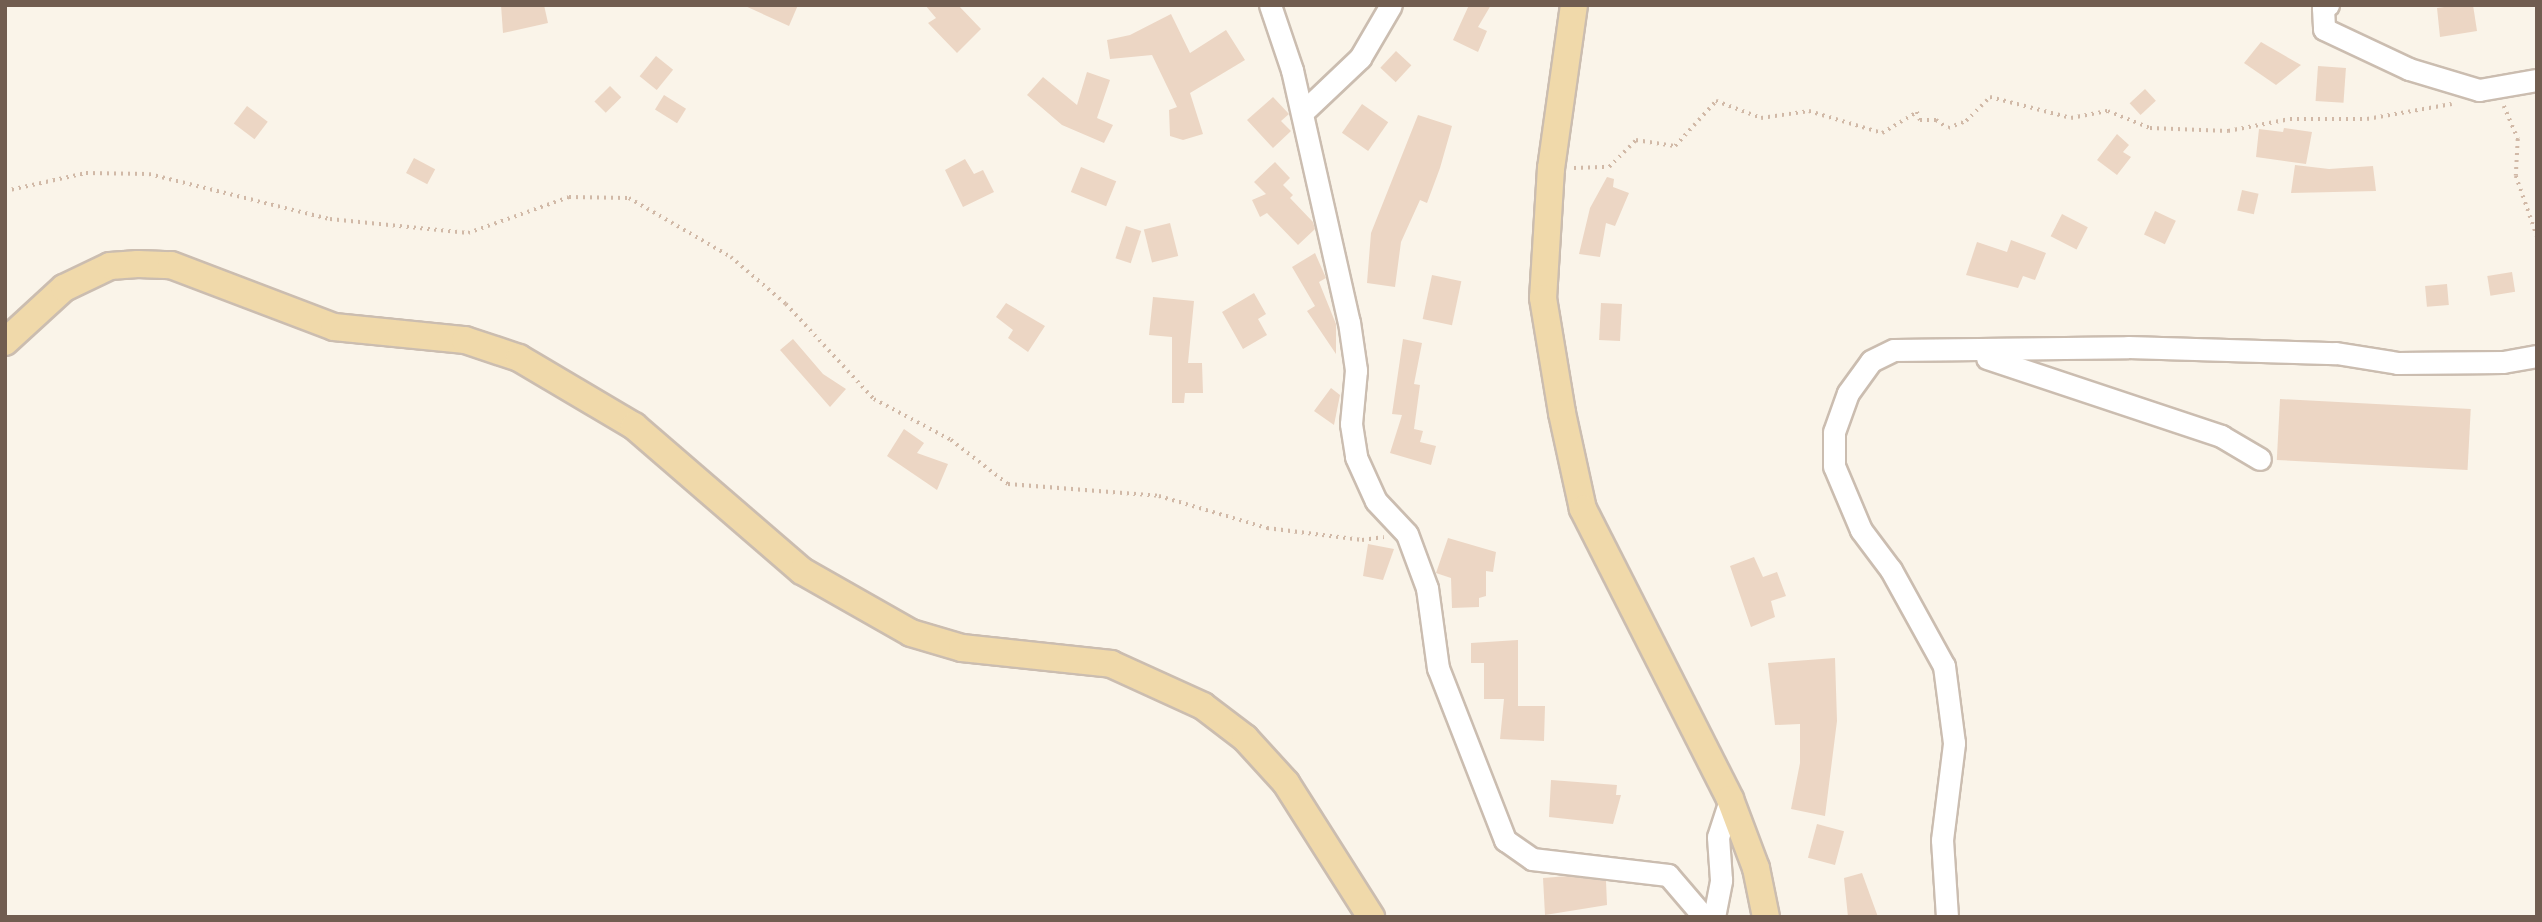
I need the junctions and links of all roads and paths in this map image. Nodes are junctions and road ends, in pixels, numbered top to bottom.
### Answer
1 (1270, 5) edge
2 (1391, 5) edge
3 (1574, 5) edge
4 (2328, 5) edge
5 (2537, 80) edge
6 (2514, 84) junction
7 (2479, 90) junction
8 (1303, 112) junction
9 (1551, 168) junction
10 (5, 191) edge
11 (2537, 236) edge
12 (5, 342) edge
13 (1965, 352) junction
14 (2537, 356) edge
15 (2260, 459) dead end
16 (1407, 534) junction
17 (1730, 799) junction
18 (1371, 917) edge
19 (1704, 917) edge
20 (1714, 917) edge
21 (1766, 917) edge
22 (1947, 917) edge

1 - 8 street
2 - 8 street
3 - 9 main road
4 - 7 street
5 - 6 street
6 - 7 street
6 - 11 path
7 - 9 path
8 - 16 street
9 - 17 main road
10 - 16 path
12 - 18 main road
13 - 14 street
13 - 15 street
13 - 22 street
16 - 19 street
17 - 20 street
17 - 21 main road

